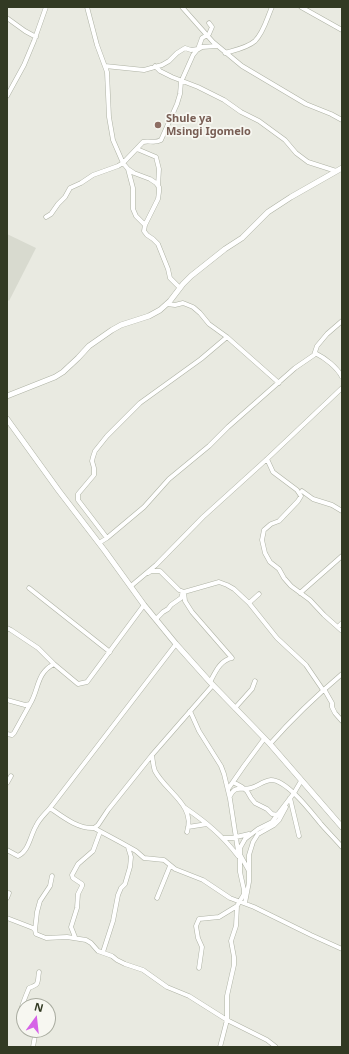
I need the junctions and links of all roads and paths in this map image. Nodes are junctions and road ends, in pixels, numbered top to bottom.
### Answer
1 (46, 7) edge
2 (87, 7) edge
3 (184, 7) edge
4 (272, 7) edge
5 (301, 7) edge
6 (7, 18) edge
7 (209, 23) dead end
8 (342, 30) edge
9 (206, 36) junction
10 (36, 37) junction
11 (216, 46) junction
12 (198, 49) junction
13 (225, 53) junction
14 (105, 66) junction
15 (155, 67) junction
16 (182, 81) junction
17 (7, 96) edge
18 (342, 120) edge
19 (137, 149) junction
20 (123, 163) junction
21 (342, 168) edge
22 (128, 169) junction
23 (336, 171) junction
24 (158, 186) junction
25 (46, 217) dead end
26 (145, 225) junction
27 (180, 288) junction
28 (167, 304) junction
29 (342, 321) edge
30 (227, 337) junction
31 (315, 353) junction
32 (342, 377) edge
33 (280, 383) junction
34 (342, 388) edge
35 (7, 396) edge
36 (7, 420) edge
37 (267, 459) junction
38 (302, 491) dead end
39 (342, 511) edge
40 (107, 538) junction
41 (99, 543) junction
42 (342, 556) edge
43 (141, 578) junction
44 (131, 586) junction
45 (29, 588) dead end
46 (184, 592) junction
47 (300, 593) junction
48 (259, 594) dead end
49 (249, 603) junction
50 (144, 605) junction
51 (156, 619) junction
52 (342, 622) edge
53 (338, 627) junction
54 (7, 628) edge
55 (342, 631) edge
56 (176, 644) junction
57 (110, 652) junction
58 (54, 664) junction
59 (342, 674) edge
60 (255, 681) dead end
61 (211, 684) junction
62 (323, 690) junction
63 (7, 700) edge
64 (30, 704) junction
65 (235, 708) junction
66 (190, 711) junction
67 (342, 721) edge
68 (7, 734) edge
69 (264, 739) junction
70 (270, 744) junction
71 (152, 755) junction
72 (11, 776) dead end
73 (301, 781) junction
74 (233, 782) junction
75 (7, 783) edge
76 (228, 789) junction
77 (245, 789) junction
78 (294, 793) junction
79 (229, 796) junction
80 (289, 799) junction
81 (184, 807) junction
82 (50, 808) junction
83 (278, 815) junction
84 (207, 824) junction
85 (342, 827) edge
86 (94, 828) junction
87 (100, 832) junction
88 (251, 834) junction
89 (299, 836) dead end
90 (224, 838) junction
91 (235, 838) junction
92 (128, 847) junction
93 (342, 847) edge
94 (7, 850) edge
95 (239, 856) junction
96 (170, 866) junction
97 (249, 871) junction
98 (52, 876) dead end
99 (9, 893) dead end
100 (7, 898) edge
101 (157, 898) dead end
102 (240, 901) junction
103 (245, 903) junction
104 (237, 906) junction
105 (7, 918) edge
106 (35, 930) junction
107 (75, 937) junction
108 (342, 949) edge
109 (103, 952) junction
110 (199, 968) dead end
111 (39, 972) dead end
112 (26, 998) edge
113 (227, 1020) junction
114 (220, 1047) edge
115 (276, 1047) edge

1 - 10 street
2 - 14 street
3 - 9 street
4 - 13 street
5 - 8 street
6 - 10 street
7 - 9 street
9 - 11 street
9 - 12 street
10 - 17 street
11 - 12 street
11 - 13 street
12 - 15 street
12 - 16 street
13 - 18 street
14 - 15 street
14 - 20 street
15 - 16 street
16 - 19 street
16 - 23 street
19 - 20 street
19 - 24 street
20 - 22 street
20 - 25 street
21 - 23 street
22 - 24 street
22 - 26 street
23 - 27 street
24 - 26 street
26 - 27 street
27 - 28 street
28 - 30 street
28 - 35 street
29 - 31 street
30 - 33 street
30 - 40 street
31 - 32 street
31 - 33 street
33 - 40 street
34 - 37 street
36 - 41 street
37 - 43 street
37 - 47 street
38 - 39 street
40 - 41 street
41 - 44 street
42 - 47 street
43 - 44 street
43 - 46 street
44 - 50 street
45 - 57 street
46 - 49 street
46 - 51 street
46 - 61 street
47 - 53 street
48 - 49 street
49 - 62 street
50 - 51 street
50 - 57 street
51 - 56 street
52 - 53 street
53 - 55 street
54 - 58 street
56 - 61 street
56 - 82 street
57 - 58 street
58 - 64 street
59 - 62 street
60 - 65 street
61 - 65 street
61 - 66 street
62 - 67 street
62 - 70 street
63 - 64 street
64 - 68 street
65 - 69 street
66 - 71 street
66 - 76 street
69 - 70 street
69 - 74 street
70 - 73 street
71 - 81 street
71 - 86 street
72 - 75 street
73 - 78 street
73 - 85 street
74 - 76 street
74 - 77 street
76 - 79 street
77 - 78 street
77 - 79 street
77 - 83 street
78 - 80 street
78 - 93 street
79 - 91 street
80 - 83 street
80 - 89 street
80 - 97 street
81 - 84 street
81 - 84 street
82 - 86 street
82 - 94 street
83 - 88 street
84 - 90 street
86 - 87 street
87 - 92 street
87 - 107 street
88 - 91 street
88 - 95 street
90 - 91 street
90 - 95 street
91 - 95 street
92 - 96 street
92 - 109 street
95 - 97 street
95 - 102 street
96 - 101 street
96 - 102 street
97 - 103 street
98 - 106 street
99 - 100 street
102 - 103 street
102 - 104 street
103 - 108 street
104 - 110 street
104 - 113 street
105 - 106 street
106 - 107 street
107 - 109 street
109 - 113 street
111 - 112 street
113 - 114 street
113 - 115 street

